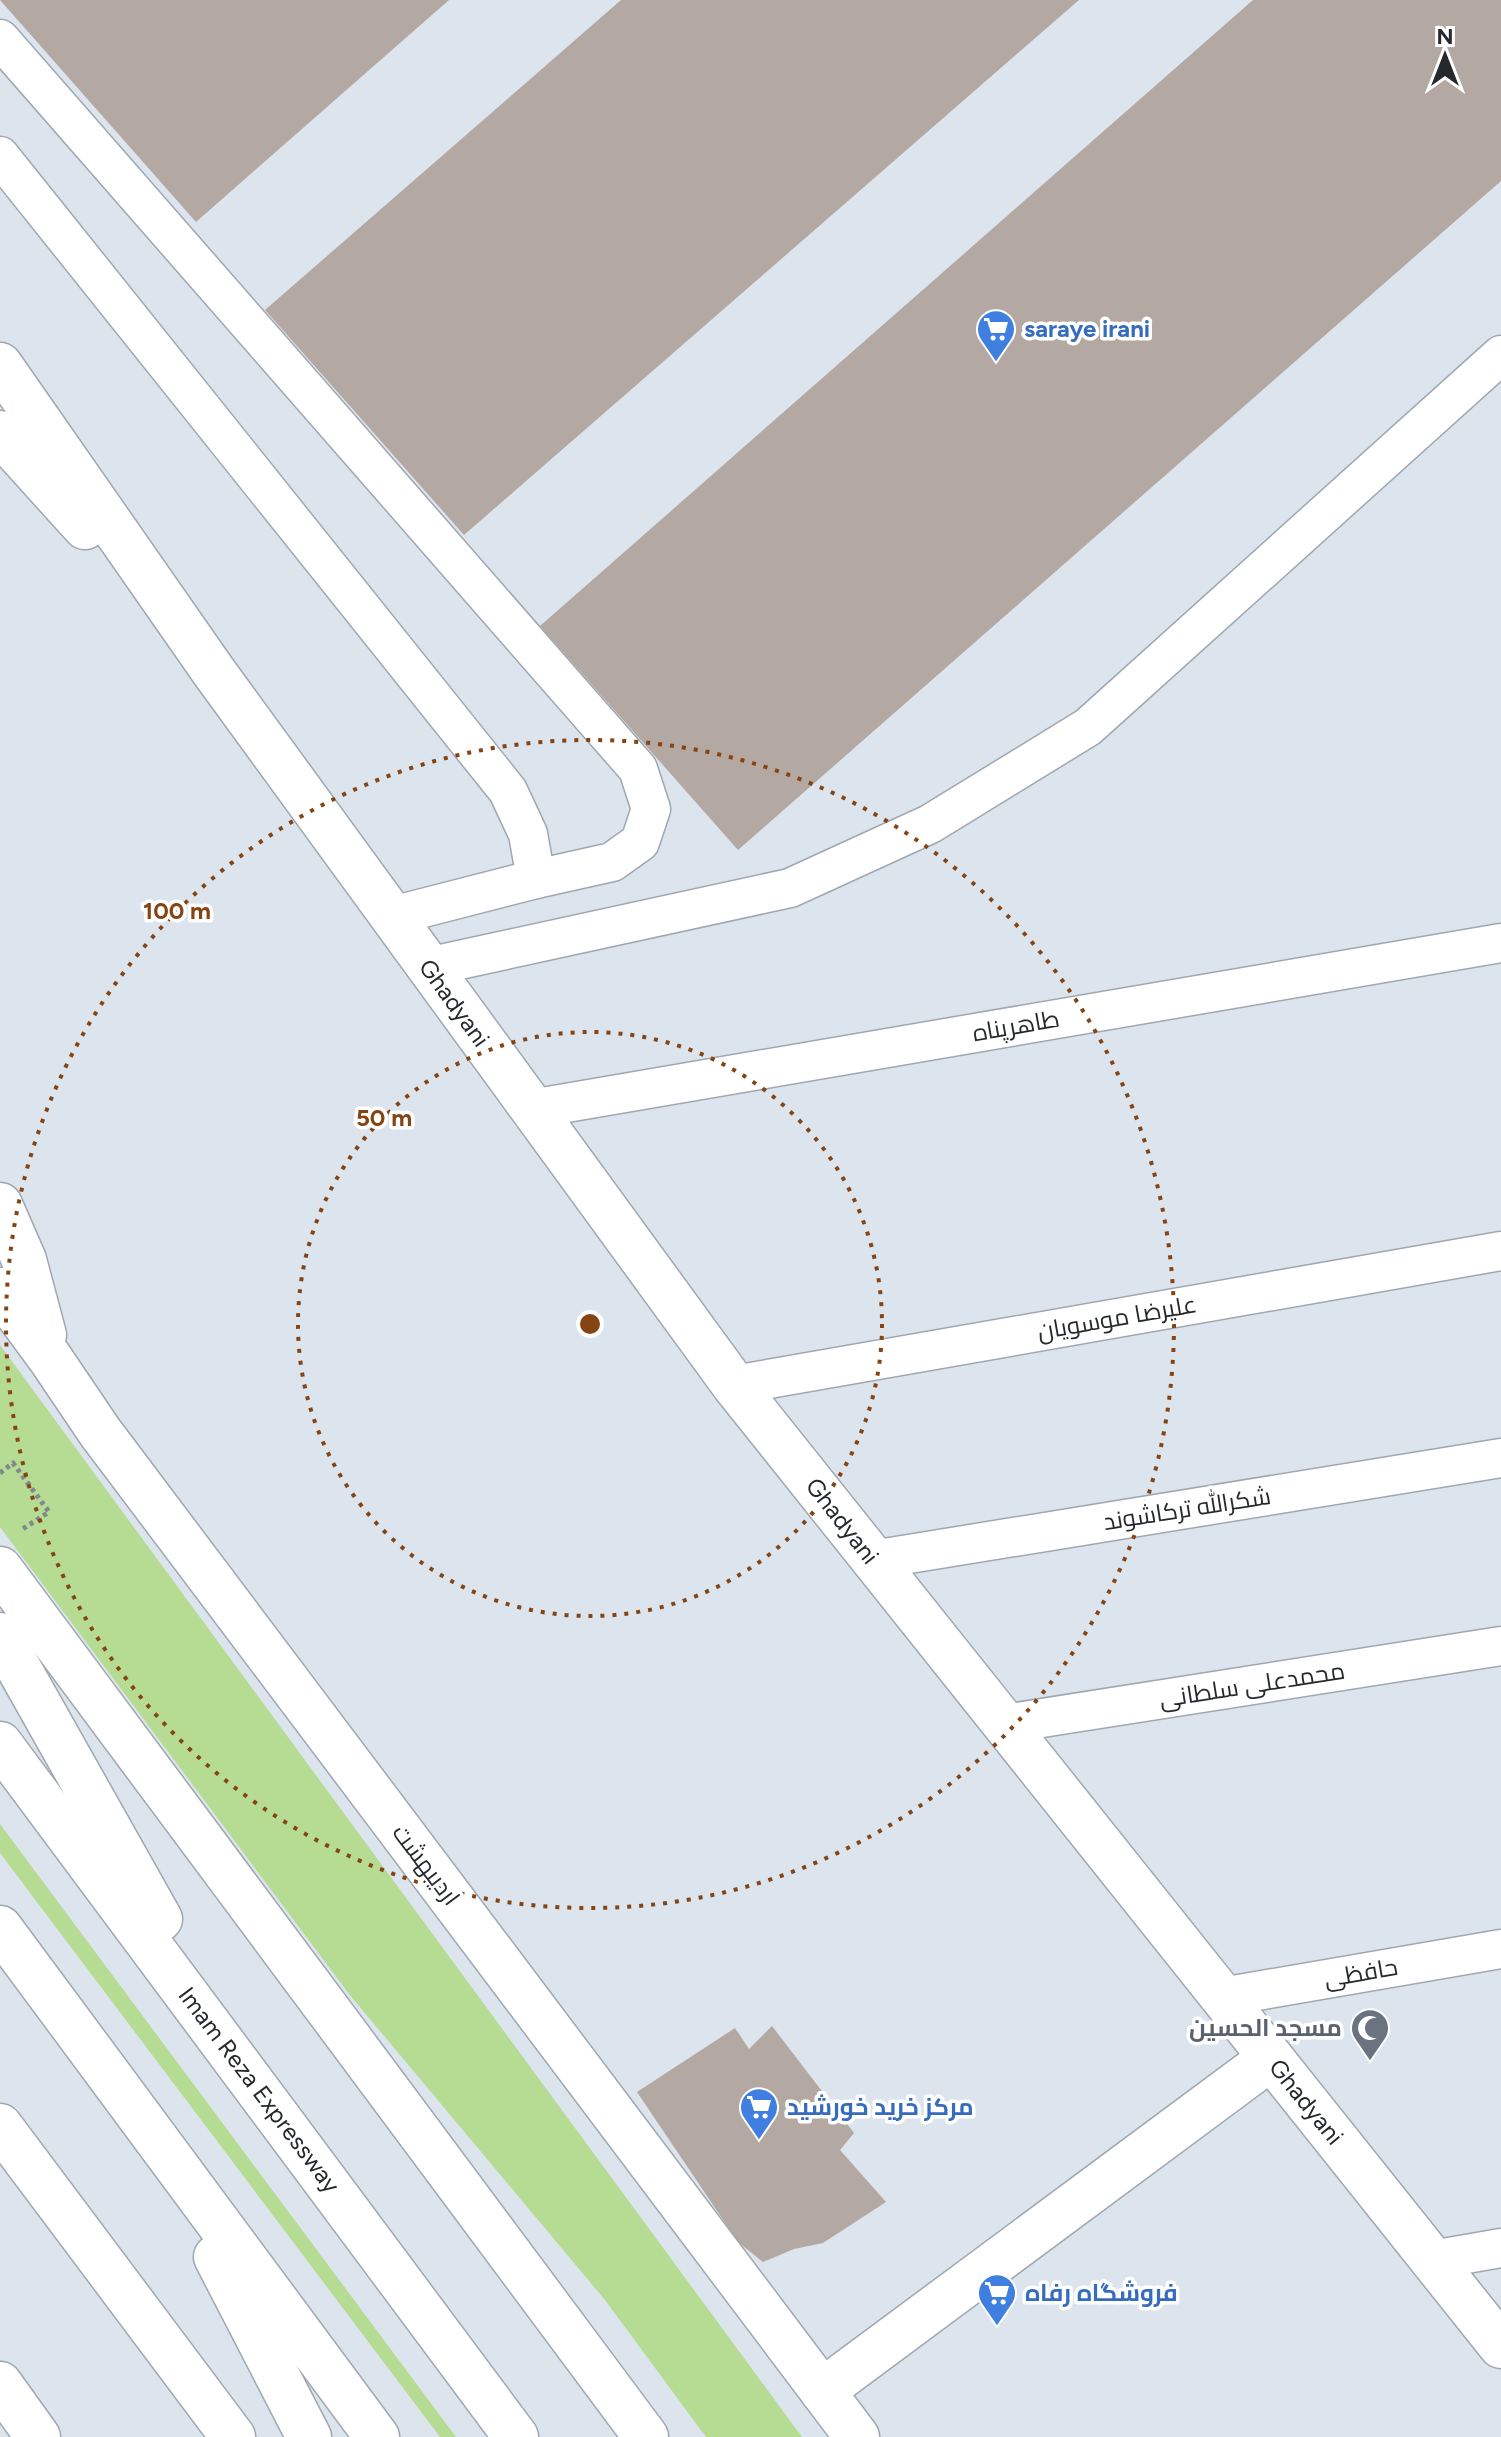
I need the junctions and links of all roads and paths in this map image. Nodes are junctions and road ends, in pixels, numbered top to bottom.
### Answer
1 (0, 39) edge
2 (0, 156) edge
3 (1501, 355) edge
4 (0, 365) edge
5 (0, 433) edge
6 (214, 672) junction
7 (536, 879) junction
8 (392, 916) junction
9 (1501, 943) edge
10 (427, 967) junction
11 (531, 1109) junction
12 (0, 1205) edge
13 (1501, 1251) edge
14 (0, 1290) edge
15 (50, 1358) junction
16 (734, 1385) junction
17 (1501, 1458) edge
18 (0, 1473) edge
19 (21, 1530) dead end
20 (872, 1560) junction
21 (0, 1569) edge
22 (0, 1635) edge
23 (1501, 1646) edge
24 (1004, 1724) junction
25 (0, 1744) edge
26 (0, 1928) edge
27 (1501, 1949) edge
28 (1222, 1997) junction
29 (1271, 2058) junction
30 (248, 2074) junction
31 (0, 2126) edge
32 (155, 2137) junction
33 (1501, 2248) edge
34 (1432, 2260) junction
35 (1501, 2346) edge
36 (0, 2384) edge
37 (822, 2391) junction
38 (38, 2437) edge
39 (233, 2437) edge
40 (309, 2437) edge
41 (377, 2437) edge
42 (516, 2437) edge
43 (646, 2437) edge
44 (857, 2437) edge

1 - 7 street
2 - 7 street
3 - 10 street
4 - 6 main road
5 - 6 main road
6 - 8 main road, Ghadyani
7 - 8 street
8 - 10 main road, Ghadyani
9 - 11 street, طاهرپناه
10 - 11 main road, Ghadyani
11 - 16 main road, Ghadyani
12 - 15 main road
13 - 16 street, علیرضا موسویان
14 - 15 main road, اردیبهشت
15 - 37 main road, اردیبهشت
16 - 20 main road, Ghadyani
17 - 20 street, شکرالله ترکاشوند
18 - 19 path
20 - 24 main road, Ghadyani
21 - 43 main road
22 - 30 main road
23 - 24 street, محمدعلی سلطانی
24 - 28 main road, Ghadyani
25 - 30 main road, Imam Reza Expressway
26 - 32 main road
27 - 28 street, حافظی
28 - 29 main road, Ghadyani
29 - 34 main road, Ghadyani
29 - 37 main road
30 - 42 main road, Imam Reza Expressway
31 - 39 main road
32 - 40 main road
32 - 41 main road
33 - 34 street
34 - 35 main road, Ghadyani
36 - 38 main road
37 - 44 main road, اردیبهشت

